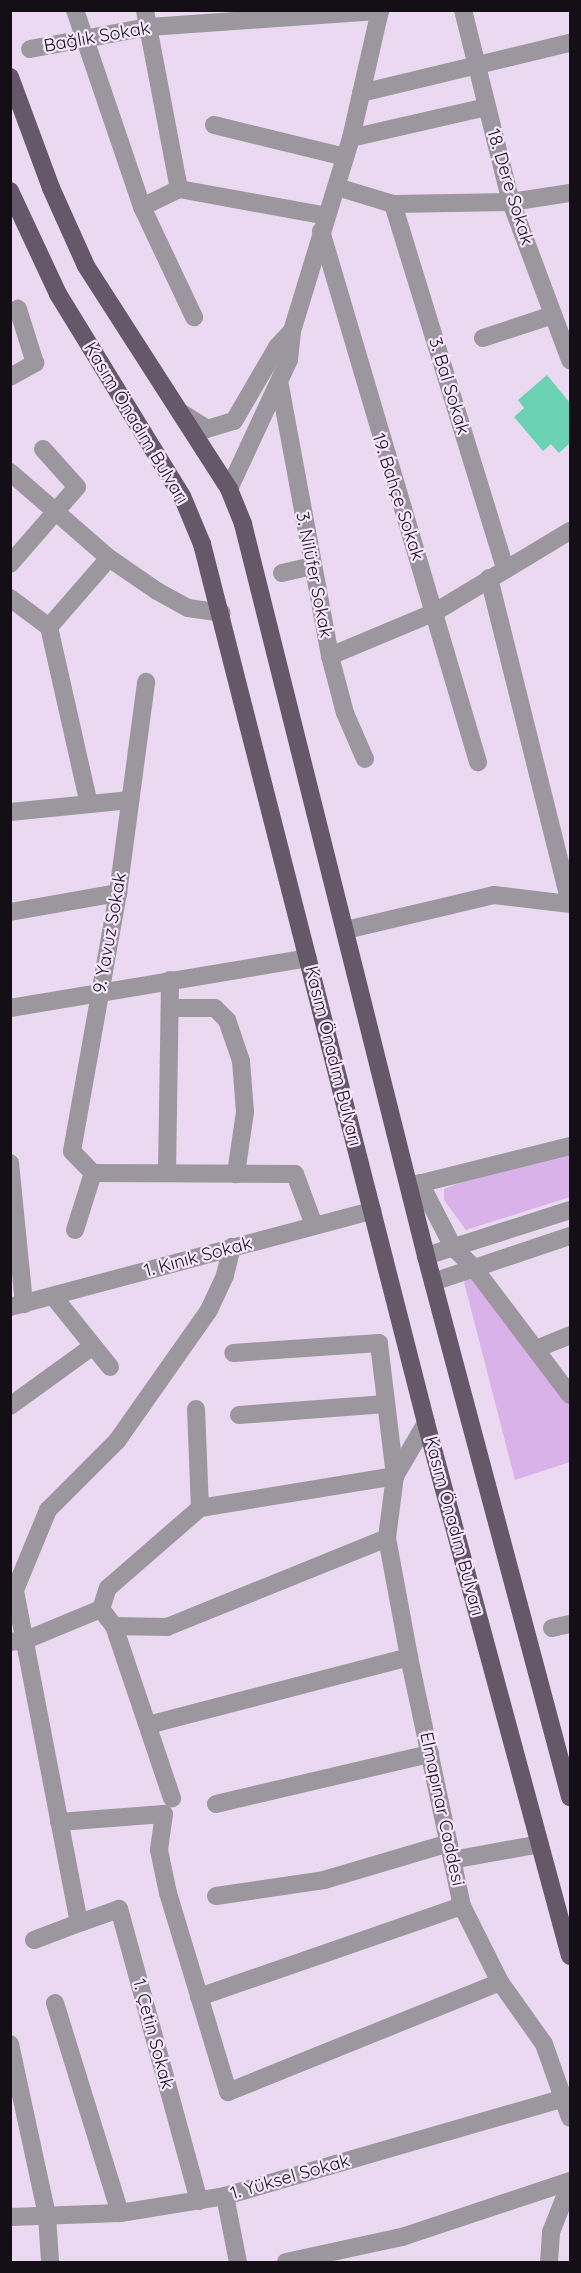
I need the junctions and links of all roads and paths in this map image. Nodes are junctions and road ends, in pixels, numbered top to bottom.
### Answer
1 (75, 10) edge
2 (464, 10) edge
3 (380, 11) edge
4 (311, 13) edge
5 (147, 19) edge
6 (83, 38) junction
7 (570, 43) edge
8 (30, 49) dead end
9 (476, 65) junction
10 (10, 77) edge
11 (361, 93) junction
12 (486, 107) junction
13 (214, 125) dead end
14 (351, 138) junction
15 (345, 157) junction
16 (337, 187) junction
17 (179, 189) junction
18 (10, 190) edge
19 (570, 193) edge
20 (511, 202) junction
21 (393, 204) junction
22 (142, 207) junction
23 (324, 224) junction
24 (18, 309) dead end
25 (553, 315) junction
26 (194, 317) dead end
27 (292, 331) junction
28 (483, 338) dead end
29 (570, 360) edge
30 (10, 377) edge
31 (280, 386) junction
32 (179, 411) junction
33 (43, 449) dead end
34 (10, 472) edge
35 (229, 489) junction
36 (55, 510) junction
37 (569, 538) edge
38 (109, 558) junction
39 (10, 564) edge
40 (313, 566) junction
41 (282, 573) dead end
42 (497, 573) junction
43 (10, 598) edge
44 (435, 612) junction
45 (222, 613) junction
46 (49, 627) junction
47 (330, 656) junction
48 (146, 682) dead end
49 (365, 759) dead end
50 (478, 762) dead end
51 (130, 800) junction
52 (89, 804) junction
53 (10, 812) edge
54 (118, 893) junction
55 (570, 904) edge
56 (10, 912) edge
57 (346, 930) junction
58 (308, 958) junction
59 (170, 980) junction
60 (101, 990) junction
61 (10, 1008) edge
62 (170, 1008) junction
63 (570, 1146) edge
64 (10, 1163) edge
65 (93, 1173) junction
66 (167, 1173) junction
67 (236, 1174) junction
68 (415, 1184) junction
69 (12, 1202) edge
70 (570, 1210) edge
71 (372, 1211) junction
72 (314, 1226) junction
73 (75, 1230) dead end
74 (570, 1236) edge
75 (232, 1247) junction
76 (453, 1247) junction
77 (426, 1256) junction
78 (474, 1268) junction
79 (434, 1282) junction
80 (53, 1296) junction
81 (17, 1306) edge
82 (570, 1335) edge
83 (93, 1346) junction
84 (536, 1349) junction
85 (233, 1353) dead end
86 (110, 1366) dead end
87 (570, 1395) edge
88 (386, 1404) junction
89 (10, 1406) edge
90 (196, 1409) dead end
91 (238, 1414) dead end
92 (426, 1423) junction
93 (395, 1476) junction
94 (200, 1508) junction
95 (387, 1538) junction
96 (101, 1609) junction
97 (570, 1624) edge
98 (114, 1626) junction
99 (552, 1629) dead end
100 (18, 1641) edge
101 (409, 1657) junction
102 (148, 1725) junction
103 (430, 1754) junction
104 (570, 1797) edge
105 (216, 1804) dead end
106 (168, 1806) junction
107 (59, 1822) junction
108 (540, 1844) junction
109 (450, 1852) junction
110 (216, 1896) dead end
111 (462, 1906) junction
112 (79, 1923) junction
113 (34, 1940) dead end
114 (570, 1956) edge
115 (500, 1982) junction
116 (199, 1996) junction
117 (55, 2003) dead end
118 (10, 2044) edge
119 (562, 2098) junction
120 (570, 2118) edge
121 (570, 2182) edge
122 (225, 2196) junction
123 (199, 2201) junction
124 (120, 2213) junction
125 (47, 2215) junction
126 (10, 2217) edge
127 (50, 2262) edge
128 (238, 2262) edge
129 (286, 2262) edge
130 (549, 2262) edge

1 - 6 street
2 - 9 street, 18. Dere Sokak
3 - 4 street, Bağlık Sokak
3 - 11 street
4 - 5 street, Bağlık Sokak
5 - 6 street, Bağlık Sokak
5 - 17 street
6 - 8 street, Bağlık Sokak
6 - 22 street
7 - 9 street
9 - 11 street
9 - 12 street, 18. Dere Sokak
10 - 32 main road
11 - 14 street
12 - 14 street
12 - 20 street, 18. Dere Sokak
13 - 15 street
14 - 15 street
15 - 16 street
16 - 21 street
16 - 23 street
17 - 22 street
17 - 23 street
18 - 45 main road, Kasım Önadım Bulvarı
19 - 20 street
20 - 21 street
20 - 25 street, 18. Dere Sokak
21 - 42 street, 3. Bal Sokak
22 - 26 street
23 - 27 street
23 - 44 street, 19. Bahçe Sokak
24 - 30 street
25 - 28 street
25 - 29 street, 18. Dere Sokak
27 - 31 street
27 - 32 street
31 - 35 street
31 - 40 street, 3. Nilüfer Sokak
32 - 35 main road
33 - 36 street
34 - 36 street
35 - 57 main road
36 - 38 street
36 - 39 street
37 - 42 street
38 - 45 street
38 - 46 street
40 - 41 street
40 - 47 street, 3. Nilüfer Sokak
42 - 44 street
42 - 55 street, 3. Bal Sokak
43 - 46 street
44 - 47 street
44 - 50 street, 19. Bahçe Sokak
45 - 58 main road, Kasım Önadım Bulvarı
46 - 52 street
47 - 49 street, 3. Nilüfer Sokak
48 - 51 street, 9. Yavuz Sokak
51 - 52 street
51 - 54 street, 9. Yavuz Sokak
52 - 53 street
54 - 56 street
54 - 60 street, 9. Yavuz Sokak
55 - 57 street
57 - 68 main road
58 - 59 street
58 - 71 main road, Kasım Önadım Bulvarı
59 - 60 street
59 - 62 street
60 - 61 street
60 - 65 street, 9. Yavuz Sokak
62 - 66 street
62 - 67 street
63 - 68 street
64 - 69 street
65 - 66 street
65 - 73 street
66 - 67 street
67 - 72 street
68 - 76 street
68 - 77 main road
69 - 81 street
70 - 76 street
71 - 72 street, 1. Kınık Sokak
71 - 92 main road, Kasım Önadım Bulvarı
72 - 75 street, 1. Kınık Sokak
74 - 78 street
75 - 80 street, 1. Kınık Sokak
75 - 100 street
76 - 77 street
76 - 78 street
77 - 79 main road
78 - 79 street
78 - 84 street
79 - 104 main road
80 - 81 street, 1. Kınık Sokak
80 - 83 street
82 - 84 street
83 - 86 street
83 - 89 street
84 - 87 street
85 - 88 street, Elmapınar Caddesi
88 - 91 street
88 - 93 street, Elmapınar Caddesi
90 - 94 street
92 - 93 street, Elmapınar Caddesi
92 - 108 main road, Kasım Önadım Bulvarı
93 - 94 street
93 - 95 street, Elmapınar Caddesi
94 - 96 street
95 - 98 street
95 - 101 street, Elmapınar Caddesi
96 - 98 street
96 - 100 street
97 - 99 street
98 - 102 street
100 - 107 street
101 - 102 street
101 - 103 street, Elmapınar Caddesi
102 - 106 street
103 - 105 street
103 - 109 street, Elmapınar Caddesi
106 - 107 street
106 - 116 street
107 - 112 street
108 - 109 street
108 - 114 main road, Kasım Önadım Bulvarı
109 - 110 street
109 - 111 street, Elmapınar Caddesi
111 - 115 street, Elmapınar Caddesi
111 - 116 street
112 - 113 street, 1. Çetin Sokak
112 - 123 street, 1. Çetin Sokak
115 - 116 street
115 - 119 street, Elmapınar Caddesi
117 - 124 street
118 - 125 street
119 - 120 street, Elmapınar Caddesi
119 - 122 street, 1. Yüksel Sokak
121 - 129 street
121 - 130 street
122 - 123 street, 1. Yüksel Sokak
122 - 128 street
123 - 124 street, 1. Yüksel Sokak
124 - 125 street, 1. Yüksel Sokak
125 - 126 street, 1. Yüksel Sokak
125 - 127 street

